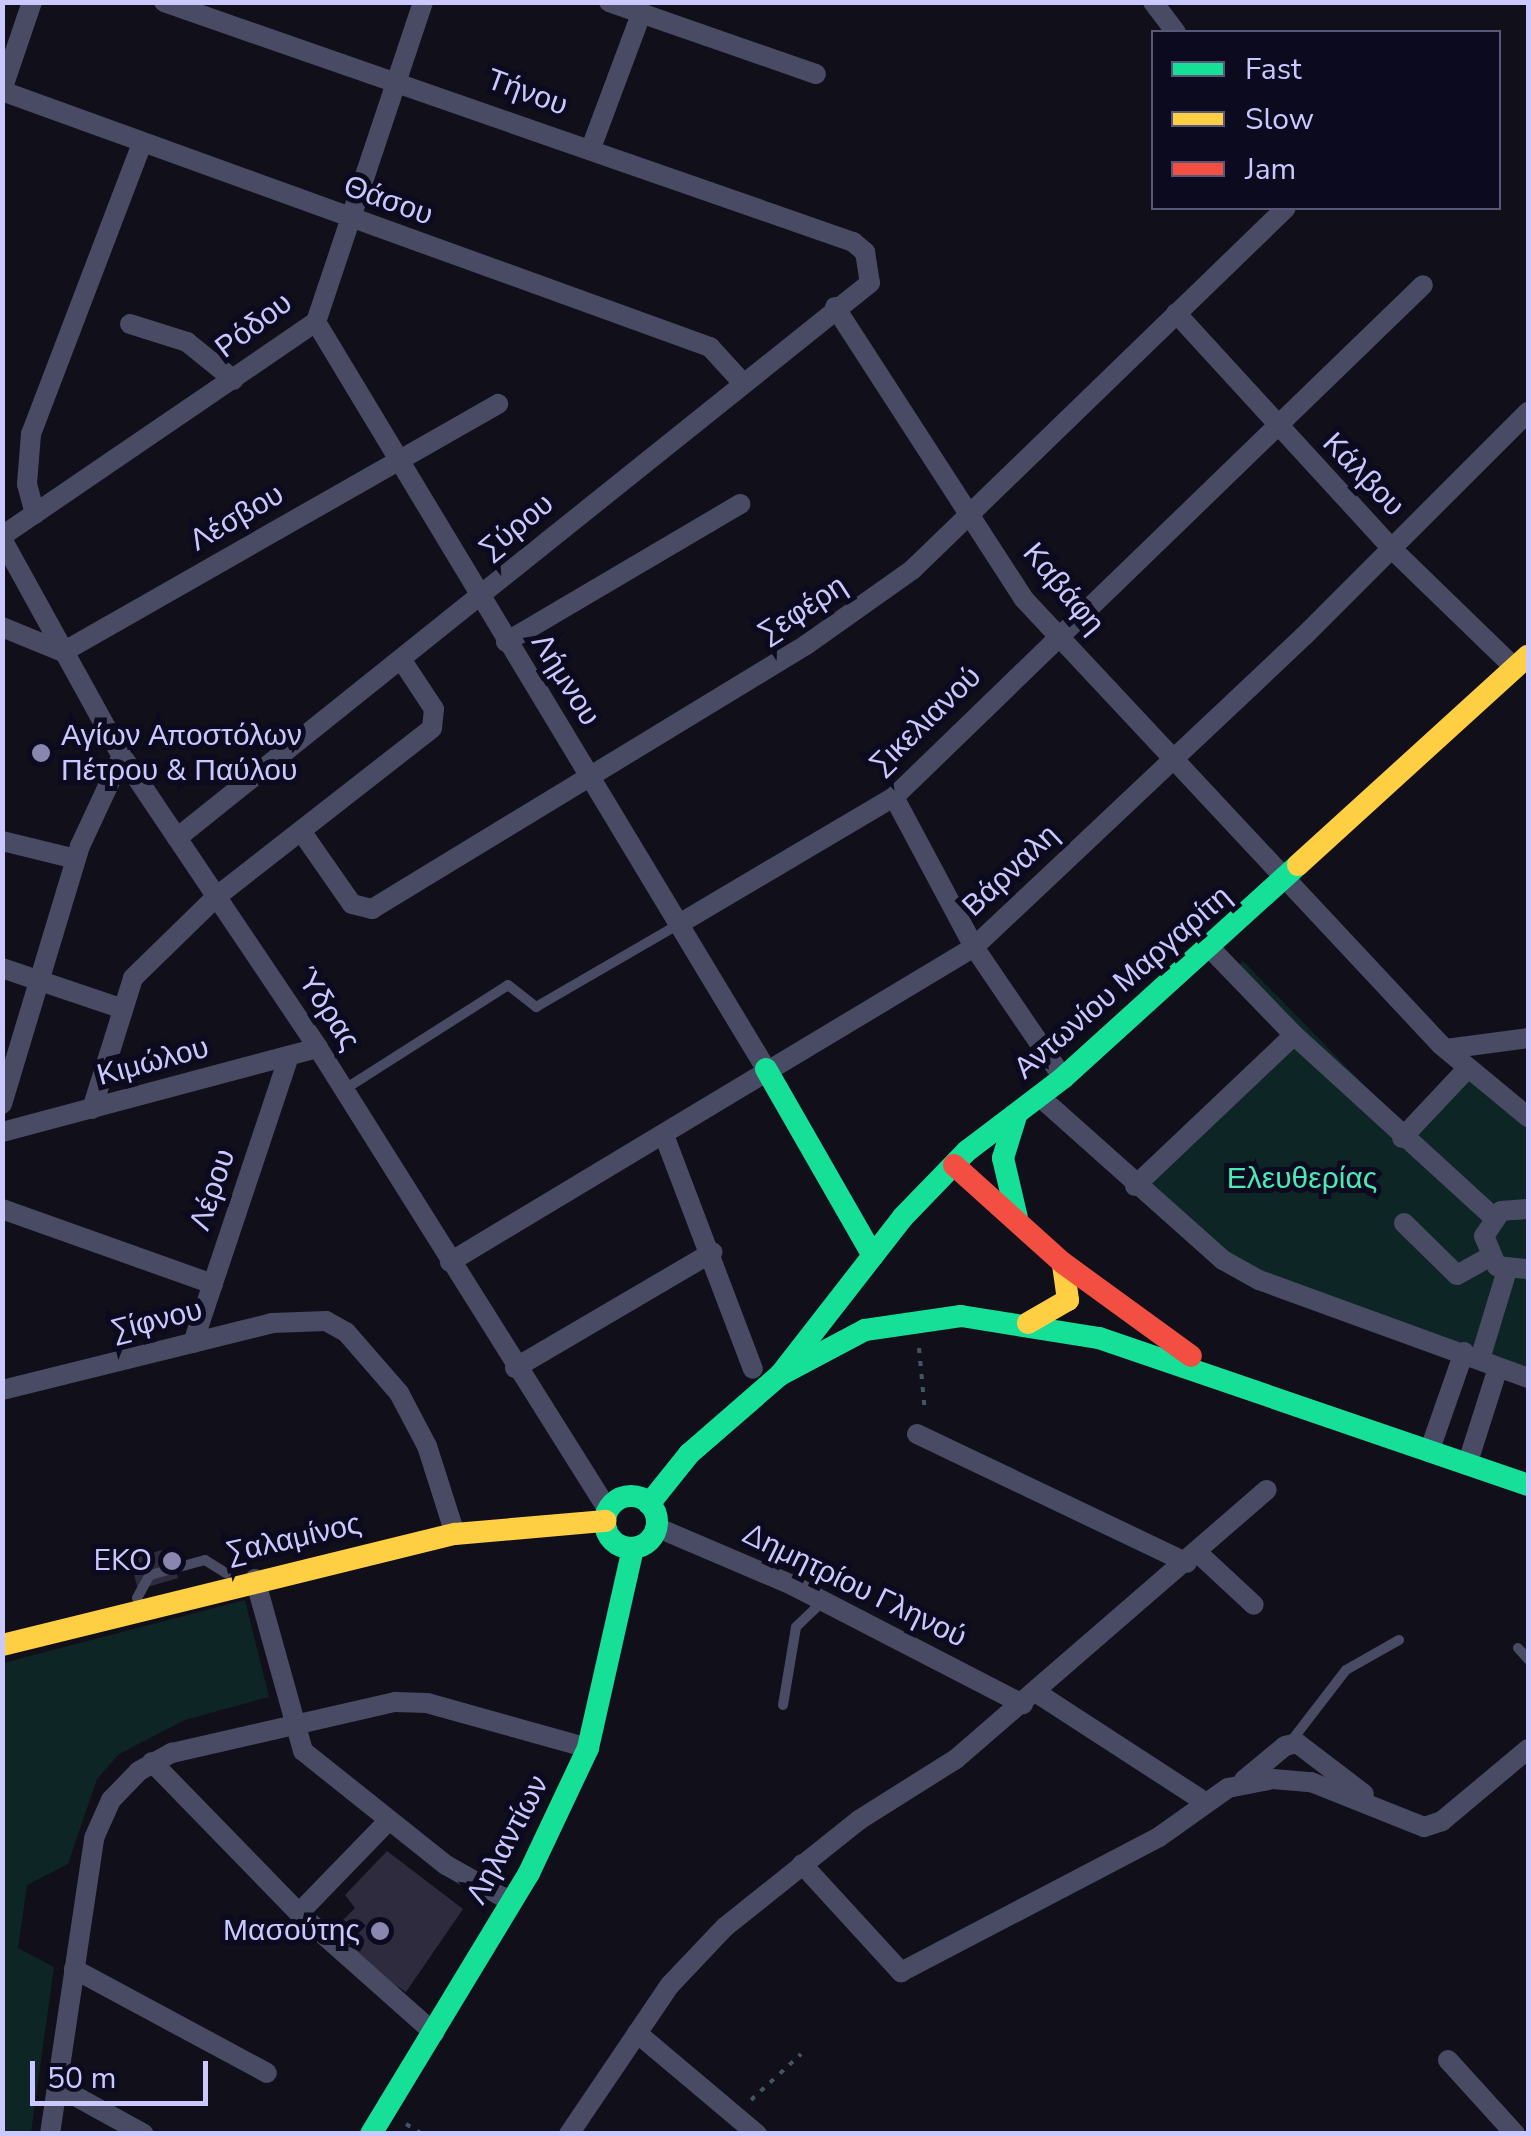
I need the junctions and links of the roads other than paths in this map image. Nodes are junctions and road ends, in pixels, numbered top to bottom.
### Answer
1 (32, 2) edge
2 (164, 2) edge
3 (422, 2) edge
4 (609, 2) edge
5 (1153, 2) edge
6 (641, 14) junction
7 (1176, 30) edge
8 (816, 74) dead end
9 (396, 78) junction
10 (2, 90) edge
11 (142, 143) junction
12 (590, 148) junction
13 (1284, 210) edge
14 (347, 219) junction
15 (865, 252) joint
16 (1423, 285) dead end
17 (834, 307) junction
18 (1176, 313) junction
19 (316, 322) junction
20 (130, 324) dead end
21 (234, 380) junction
22 (742, 382) junction
23 (498, 404) dead end
24 (1528, 412) edge
25 (1275, 426) junction
26 (399, 461) junction
27 (740, 504) dead end
28 (35, 514) junction
29 (969, 516) junction
30 (2, 537) edge
31 (1392, 548) junction
32 (478, 598) junction
33 (2, 627) edge
34 (1058, 632) junction
35 (506, 642) junction
36 (63, 652) junction
37 (400, 659) junction
38 (1522, 662) edge
39 (122, 756) junction
40 (1175, 757) junction
41 (589, 774) junction
42 (894, 797) junction
43 (301, 831) junction
44 (177, 838) junction
45 (2, 841) edge
46 (76, 859) junction
47 (1288, 875) junction
48 (216, 897) junction
49 (679, 924) junction
50 (974, 947) junction
51 (1210, 948) junction
52 (2, 968) edge
53 (40, 981) junction
54 (124, 1009) junction
55 (1294, 1036) junction
56 (1528, 1038) edge
57 (318, 1048) junction
58 (1446, 1049) junction
59 (289, 1056) junction
60 (1468, 1068) junction
61 (766, 1069) junction
62 (1063, 1078) junction
63 (344, 1090) junction
64 (1040, 1097) junction
65 (2, 1104) edge
66 (92, 1109) junction
67 (1016, 1116) junction
68 (1528, 1117) edge
69 (2, 1132) edge
70 (664, 1135) junction
71 (1402, 1138) junction
72 (954, 1165) junction
73 (1135, 1186) junction
74 (1526, 1202) edge
75 (2, 1209) edge
76 (1493, 1217) junction
77 (1016, 1218) junction
78 (1404, 1223) dead end
79 (714, 1252) junction
80 (872, 1256) junction
81 (1490, 1258) junction
82 (450, 1262) junction
83 (1063, 1262) junction
84 (1518, 1270) edge
85 (212, 1284) junction
86 (838, 1304) junction
87 (1028, 1324) junction
88 (865, 1330) junction
89 (193, 1343) junction
90 (1480, 1360) junction
91 (515, 1368) junction
92 (754, 1369) dead end
93 (780, 1375) junction
94 (1228, 1378) junction
95 (1528, 1378) edge
96 (2, 1390) edge
97 (922, 1436) road end
98 (1429, 1452) junction
99 (1467, 1465) junction
100 (1528, 1486) edge
101 (1267, 1490) dead end
102 (650, 1504) junction
103 (606, 1515) junction
104 (656, 1527) junction
105 (455, 1534) junction
106 (634, 1548) junction
107 (1192, 1558) junction
108 (226, 1573) dead end
109 (254, 1578) junction
110 (137, 1598) dead end
111 (823, 1601) junction
112 (1254, 1606) dead end
113 (4, 1639) edge
114 (1399, 1640) dead end
115 (1518, 1648) dead end
116 (1528, 1659) edge
117 (1030, 1698) junction
118 (783, 1705) dead end
119 (293, 1722) junction
120 (1289, 1744) junction
121 (588, 1748) junction
122 (1528, 1749) edge
123 (152, 1762) junction
124 (1238, 1784) junction
125 (1202, 1800) junction
126 (1390, 1817) junction
127 (389, 1820) junction
128 (802, 1864) junction
129 (512, 1902) junction
130 (299, 1913) junction
131 (74, 1969) junction
132 (638, 2033) junction
133 (434, 2034) junction
134 (1448, 2060) dead end
135 (267, 2073) dead end
136 (58, 2086) junction
137 (50, 2134) edge
138 (144, 2134) edge
139 (371, 2134) edge
140 (570, 2134) edge
141 (757, 2134) edge
142 (1515, 2134) edge

1 - 10 street
2 - 9 street, Τήνου
3 - 9 street, Ρόδου
4 - 6 street
5 - 7 street
6 - 8 street
6 - 12 street
9 - 12 street, Τήνου
9 - 14 street, Ρόδου
10 - 11 street, Θάσου
11 - 14 street, Θάσου
11 - 28 street
12 - 15 street, Τήνου
13 - 18 street, Σεφέρη
14 - 19 street, Ρόδου
14 - 22 street, Θάσου
15 - 17 street, Σύρου
16 - 25 street, Σικελιανού
17 - 22 street, Σύρου
17 - 29 street, Καβάφη
18 - 25 street, Κάλβου
18 - 29 street, Σεφέρη
19 - 21 street, Ρόδου
19 - 26 street, Λήμνου
20 - 21 street
21 - 28 street, Ρόδου
22 - 32 street, Σύρου
23 - 26 street, Λέσβου
24 - 31 street, Βάρναλη
25 - 31 street, Κάλβου
25 - 34 street, Σικελιανού
26 - 32 street, Λήμνου
26 - 36 street, Λέσβου
27 - 35 street
28 - 30 street, Ρόδου
29 - 34 street, Καβάφη
29 - 41 street, Σεφέρη
30 - 36 street, Ύδρας
31 - 38 street, Κάλβου
31 - 40 street, Βάρναλη
32 - 35 street, Λήμνου
32 - 37 street, Σύρου
33 - 36 street
34 - 40 street, Καβάφη
34 - 42 street, Σικελιανού
35 - 41 street, Λήμνου
36 - 39 street, Ύδρας
37 - 43 street
37 - 44 street, Σύρου
38 - 47 main road, Αντωνίου Μαργαρίτη
39 - 44 street, Ύδρας
39 - 46 street
40 - 47 street, Καβάφη
40 - 50 street, Βάρναλη
41 - 43 street, Σεφέρη
41 - 49 street, Λήμνου
42 - 49 street, Σικελιανού
42 - 50 street
43 - 48 street
44 - 48 street, Ύδρας
45 - 46 street
46 - 53 street
47 - 51 main road, Αντωνίου Μαργαρίτη
47 - 58 street, Καβάφη
48 - 54 street
48 - 57 street, Ύδρας
49 - 61 street, Λήμνου
49 - 63 lane, Σικελιανού
50 - 61 street, Βάρναλη
50 - 62 street
51 - 55 street
51 - 62 main road, Αντωνίου Μαργαρίτη
52 - 53 street
53 - 54 street
53 - 65 street
54 - 66 street
55 - 71 street
55 - 73 street
56 - 58 street
57 - 59 street, Κιμώλου
57 - 63 street, Ύδρας
58 - 60 street, Καβάφη
59 - 66 street, Κιμώλου
59 - 85 street, Λέρου
60 - 68 street, Καβάφη
60 - 71 street
61 - 70 street, Βάρναλη
61 - 80 main road
62 - 64 main road, Αντωνίου Μαργαρίτη
63 - 82 street, Ύδρας
64 - 67 main road, Αντωνίου Μαργαρίτη
64 - 73 street
66 - 69 street, Κιμώλου
67 - 72 main road, Αντωνίου Μαργαρίτη
67 - 77 main road
70 - 79 street
70 - 82 street, Βάρναλη
71 - 76 street
72 - 77 main road
72 - 80 main road, Αντωνίου Μαργαρίτη
73 - 90 street
74 - 76 street
75 - 85 street
76 - 81 street
77 - 83 main road
78 - 81 street
79 - 91 street
79 - 92 street
80 - 86 main road, Αντωνίου Μαργαρίτη
81 - 84 street
82 - 91 street, Ύδρας
83 - 87 main road
83 - 94 main road
84 - 90 street
85 - 89 street, Λέρου
86 - 88 main road
86 - 93 main road, Αντωνίου Μαργαρίτη
87 - 88 main road
87 - 94 main road
88 - 93 main road
89 - 96 street, Σίφνου
89 - 105 street, Σίφνου
90 - 95 street
90 - 98 street
90 - 99 street
91 - 103 street, Ύδρας
93 - 102 main road
94 - 98 main road
97 - 107 street
98 - 99 main road
99 - 100 main road
101 - 107 street
102 - 103 main road
102 - 104 main road
103 - 105 main road, Σαλαμίνος
103 - 106 main road
104 - 106 main road
104 - 111 street, Δημητρίου Γληνού
105 - 109 main road, Σαλαμίνος
106 - 121 main road, Ληλαντίων
107 - 112 street
107 - 117 street
108 - 110 lane
109 - 113 main road, Σαλαμίνος
109 - 119 street
111 - 117 street, Δημητρίου Γληνού
111 - 118 lane
114 - 120 lane
115 - 116 lane
117 - 125 street, Δημητρίου Γληνού
117 - 128 street
119 - 121 street
119 - 123 street
119 - 127 street
120 - 124 street
120 - 126 street
121 - 129 main road, Ληλαντίων
122 - 126 street
123 - 130 street
123 - 131 street
124 - 125 street
124 - 126 street
125 - 128 street
127 - 129 street
127 - 130 street
128 - 132 street
129 - 133 main road, Ληλαντίων
130 - 133 street
131 - 135 street
131 - 136 street
132 - 140 street
132 - 141 street
133 - 139 main road, Ληλαντίων
134 - 142 street
136 - 137 street
136 - 138 street

